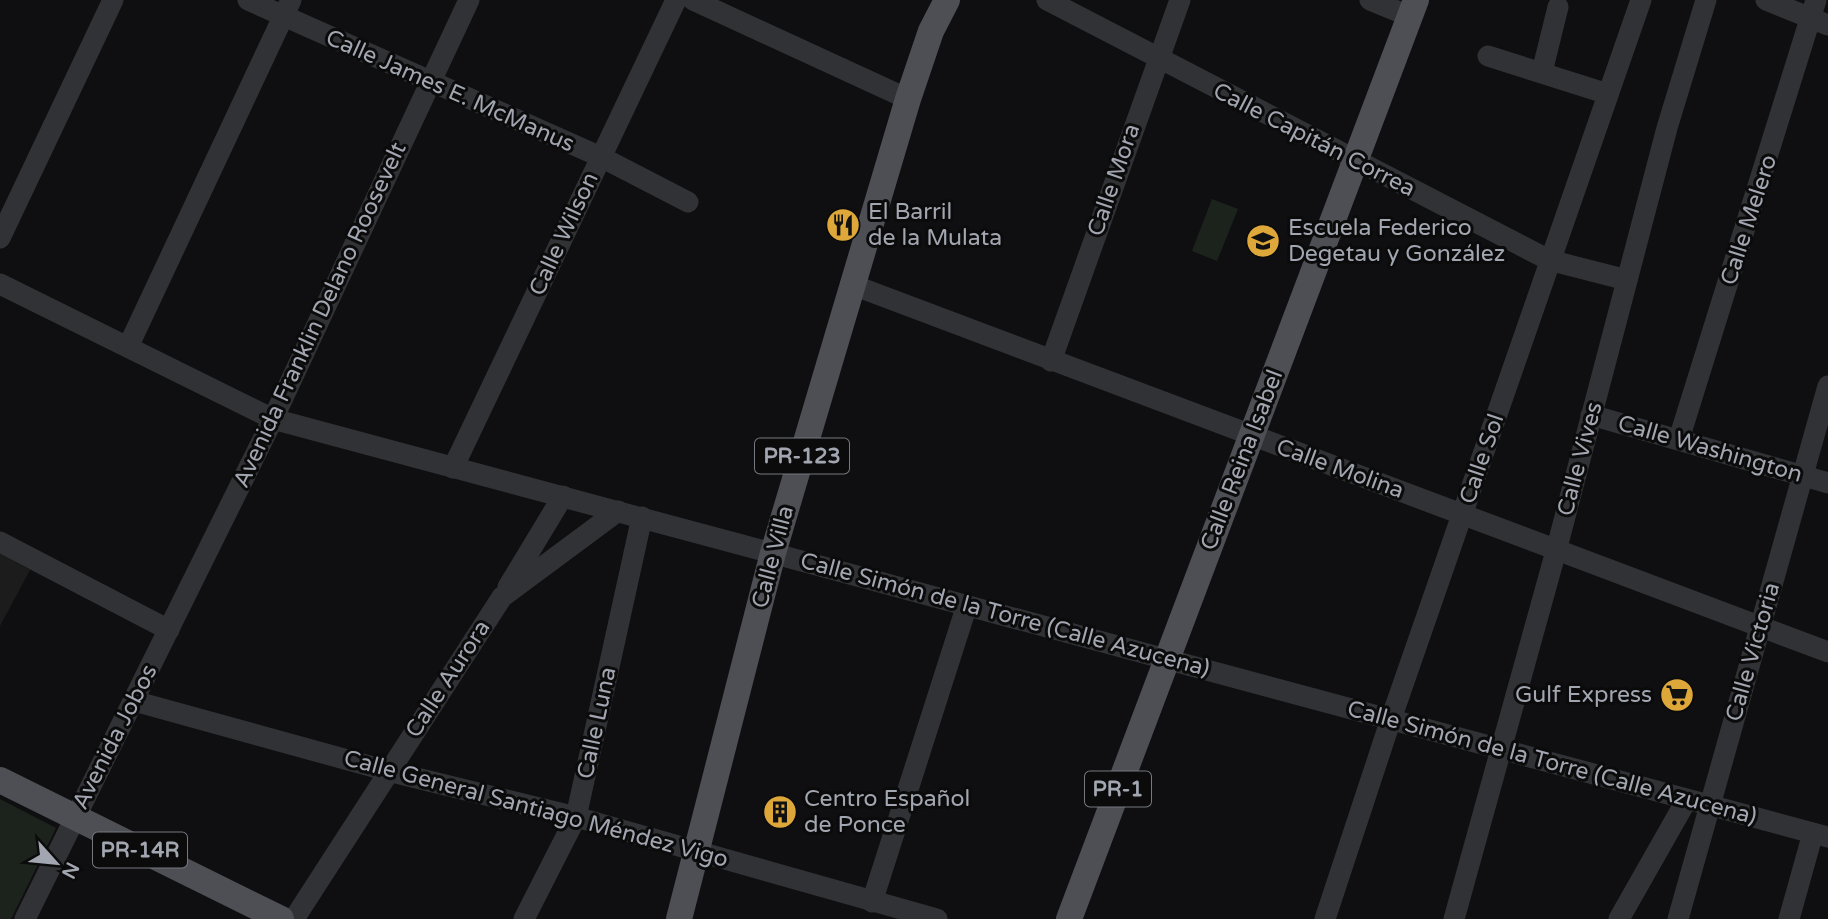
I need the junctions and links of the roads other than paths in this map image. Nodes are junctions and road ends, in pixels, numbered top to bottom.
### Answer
1 (113, 0) edge
2 (248, 0) edge
3 (469, 0) edge
4 (676, 0) edge
5 (692, 0) edge
6 (947, 0) edge
7 (1047, 0) edge
8 (1180, 0) edge
9 (1370, 0) edge
10 (1641, 0) edge
11 (1706, 0) edge
12 (1766, 0) edge
13 (1558, 7) dead end
14 (1413, 8) edge
15 (287, 9) edge
16 (1819, 15) edge
17 (1489, 57) dead end
18 (1157, 58) junction
19 (1542, 72) junction
20 (429, 83) junction
21 (1608, 94) junction
22 (908, 99) junction
23 (601, 158) junction
24 (1356, 162) junction
25 (688, 202) dead end
26 (0, 239) edge
27 (1549, 260) junction
28 (1627, 280) junction
29 (0, 284) edge
30 (853, 285) junction
31 (128, 347) junction
32 (1051, 361) junction
33 (1828, 386) edge
34 (1591, 415) junction
35 (273, 419) junction
36 (1251, 437) junction
37 (1679, 439) junction
38 (453, 468) junction
39 (1803, 476) junction
40 (1828, 483) edge
41 (563, 496) junction
42 (618, 510) junction
43 (1463, 514) junction
44 (642, 517) junction
45 (0, 541) edge
46 (1556, 551) junction
47 (773, 553) junction
48 (502, 597) junction
49 (967, 605) junction
50 (1760, 628) junction
51 (169, 630) junction
52 (1828, 652) edge
53 (1168, 658) junction
54 (134, 701) junction
55 (1391, 719) junction
56 (1499, 749) junction
57 (388, 771) junction
58 (0, 780) edge
59 (1686, 801) junction
60 (1708, 807) junction
61 (576, 817) junction
62 (75, 818) junction
63 (1820, 835) edge
64 (697, 851) junction
65 (872, 902) junction
66 (25, 919) edge
67 (281, 919) edge
68 (294, 919) edge
69 (524, 919) edge
70 (680, 919) edge
71 (937, 919) edge
72 (1069, 919) edge
73 (1325, 919) edge
74 (1454, 919) edge
75 (1619, 919) edge
76 (1678, 919) edge
77 (1789, 919) edge

1 - 26 street
2 - 15 street, Calle James E. McManus
3 - 20 street, Avenida Franklin Delano Roosevelt
4 - 23 street, Calle Wilson
5 - 22 street
6 - 22 main road, Calle Villa / PR-123
7 - 18 street, Calle Capitán Correa
8 - 18 street, Calle Mora
9 - 14 street
10 - 21 street, Calle Sol
11 - 28 street, Calle Vives
12 - 16 street
13 - 19 street
14 - 24 main road, Calle Reina Isabel
15 - 20 street, Calle James E. McManus
15 - 31 street
16 - 37 street, Calle Melero
17 - 19 street
18 - 24 street, Calle Capitán Correa
18 - 32 street, Calle Mora
19 - 21 street
20 - 23 street, Calle James E. McManus
20 - 35 street, Avenida Franklin Delano Roosevelt
21 - 27 street, Calle Sol
22 - 30 main road, Calle Villa / PR-123
23 - 25 street, Calle James E. McManus
23 - 38 street, Calle Wilson
24 - 27 street, Calle Capitán Correa
24 - 36 main road, Calle Reina Isabel
27 - 28 street, Calle Capitán Correa
27 - 43 street, Calle Sol
28 - 34 street, Calle Vives
29 - 31 street, Calle Simón de la Torre (Calle Azucena)
30 - 32 street, Calle Molina
30 - 47 main road, Calle Villa / PR-123
31 - 35 street, Calle Simón de la Torre (Calle Azucena)
32 - 36 street, Calle Molina
33 - 39 street, Calle Victoria
34 - 37 street, Calle Washington
34 - 46 street, Calle Vives
35 - 38 street, Calle Simón de la Torre (Calle Azucena)
35 - 51 street, Avenida Franklin Delano Roosevelt
36 - 43 street, Calle Molina
36 - 53 main road, Calle Reina Isabel
37 - 39 street, Calle Washington
38 - 41 street, Calle Simón de la Torre (Calle Azucena)
39 - 40 street, Calle Washington
39 - 50 street, Calle Victoria
41 - 42 street, Calle Simón de la Torre (Calle Azucena)
41 - 48 street
42 - 44 street, Calle Simón de la Torre (Calle Azucena)
42 - 48 street, Calle Aurora
43 - 46 street, Calle Molina
43 - 55 street, Calle Sol
44 - 47 street, Calle Simón de la Torre (Calle Azucena)
44 - 61 street, Calle Luna
45 - 51 street
46 - 50 street, Calle Molina
46 - 56 street, Calle Vives
47 - 49 street, Calle Simón de la Torre (Calle Azucena)
47 - 64 main road, Calle Villa / PR-123
48 - 57 street, Calle Aurora
49 - 53 street, Calle Simón de la Torre (Calle Azucena)
49 - 65 street
50 - 52 street, Calle Molina
50 - 60 street, Calle Victoria
51 - 54 street, Avenida Jobos
53 - 55 street, Calle Simón de la Torre (Calle Azucena)
53 - 72 main road, Calle Reina Isabel / PR-1
54 - 57 street, Calle General Santiago Méndez Vigo
54 - 62 street, Avenida Jobos
55 - 56 street, Calle Simón de la Torre (Calle Azucena)
55 - 73 street, Calle Sol
56 - 59 street, Calle Simón de la Torre (Calle Azucena)
56 - 74 street, Calle Vives
57 - 61 street, Calle General Santiago Méndez Vigo
57 - 68 street, Calle Aurora
58 - 62 main road, PR-14R
59 - 60 street, Calle Simón de la Torre (Calle Azucena)
59 - 75 street
60 - 63 street, Calle Simón de la Torre (Calle Azucena)
60 - 76 street, Calle Victoria
61 - 64 street, Calle General Santiago Méndez Vigo
61 - 69 street, Calle Luna
62 - 66 street, Avenida Jobos
62 - 67 main road, PR-14R
63 - 77 street
64 - 65 street, Calle General Santiago Méndez Vigo
64 - 70 main road, Calle Villa / PR-123
65 - 71 street, Calle General Santiago Méndez Vigo

